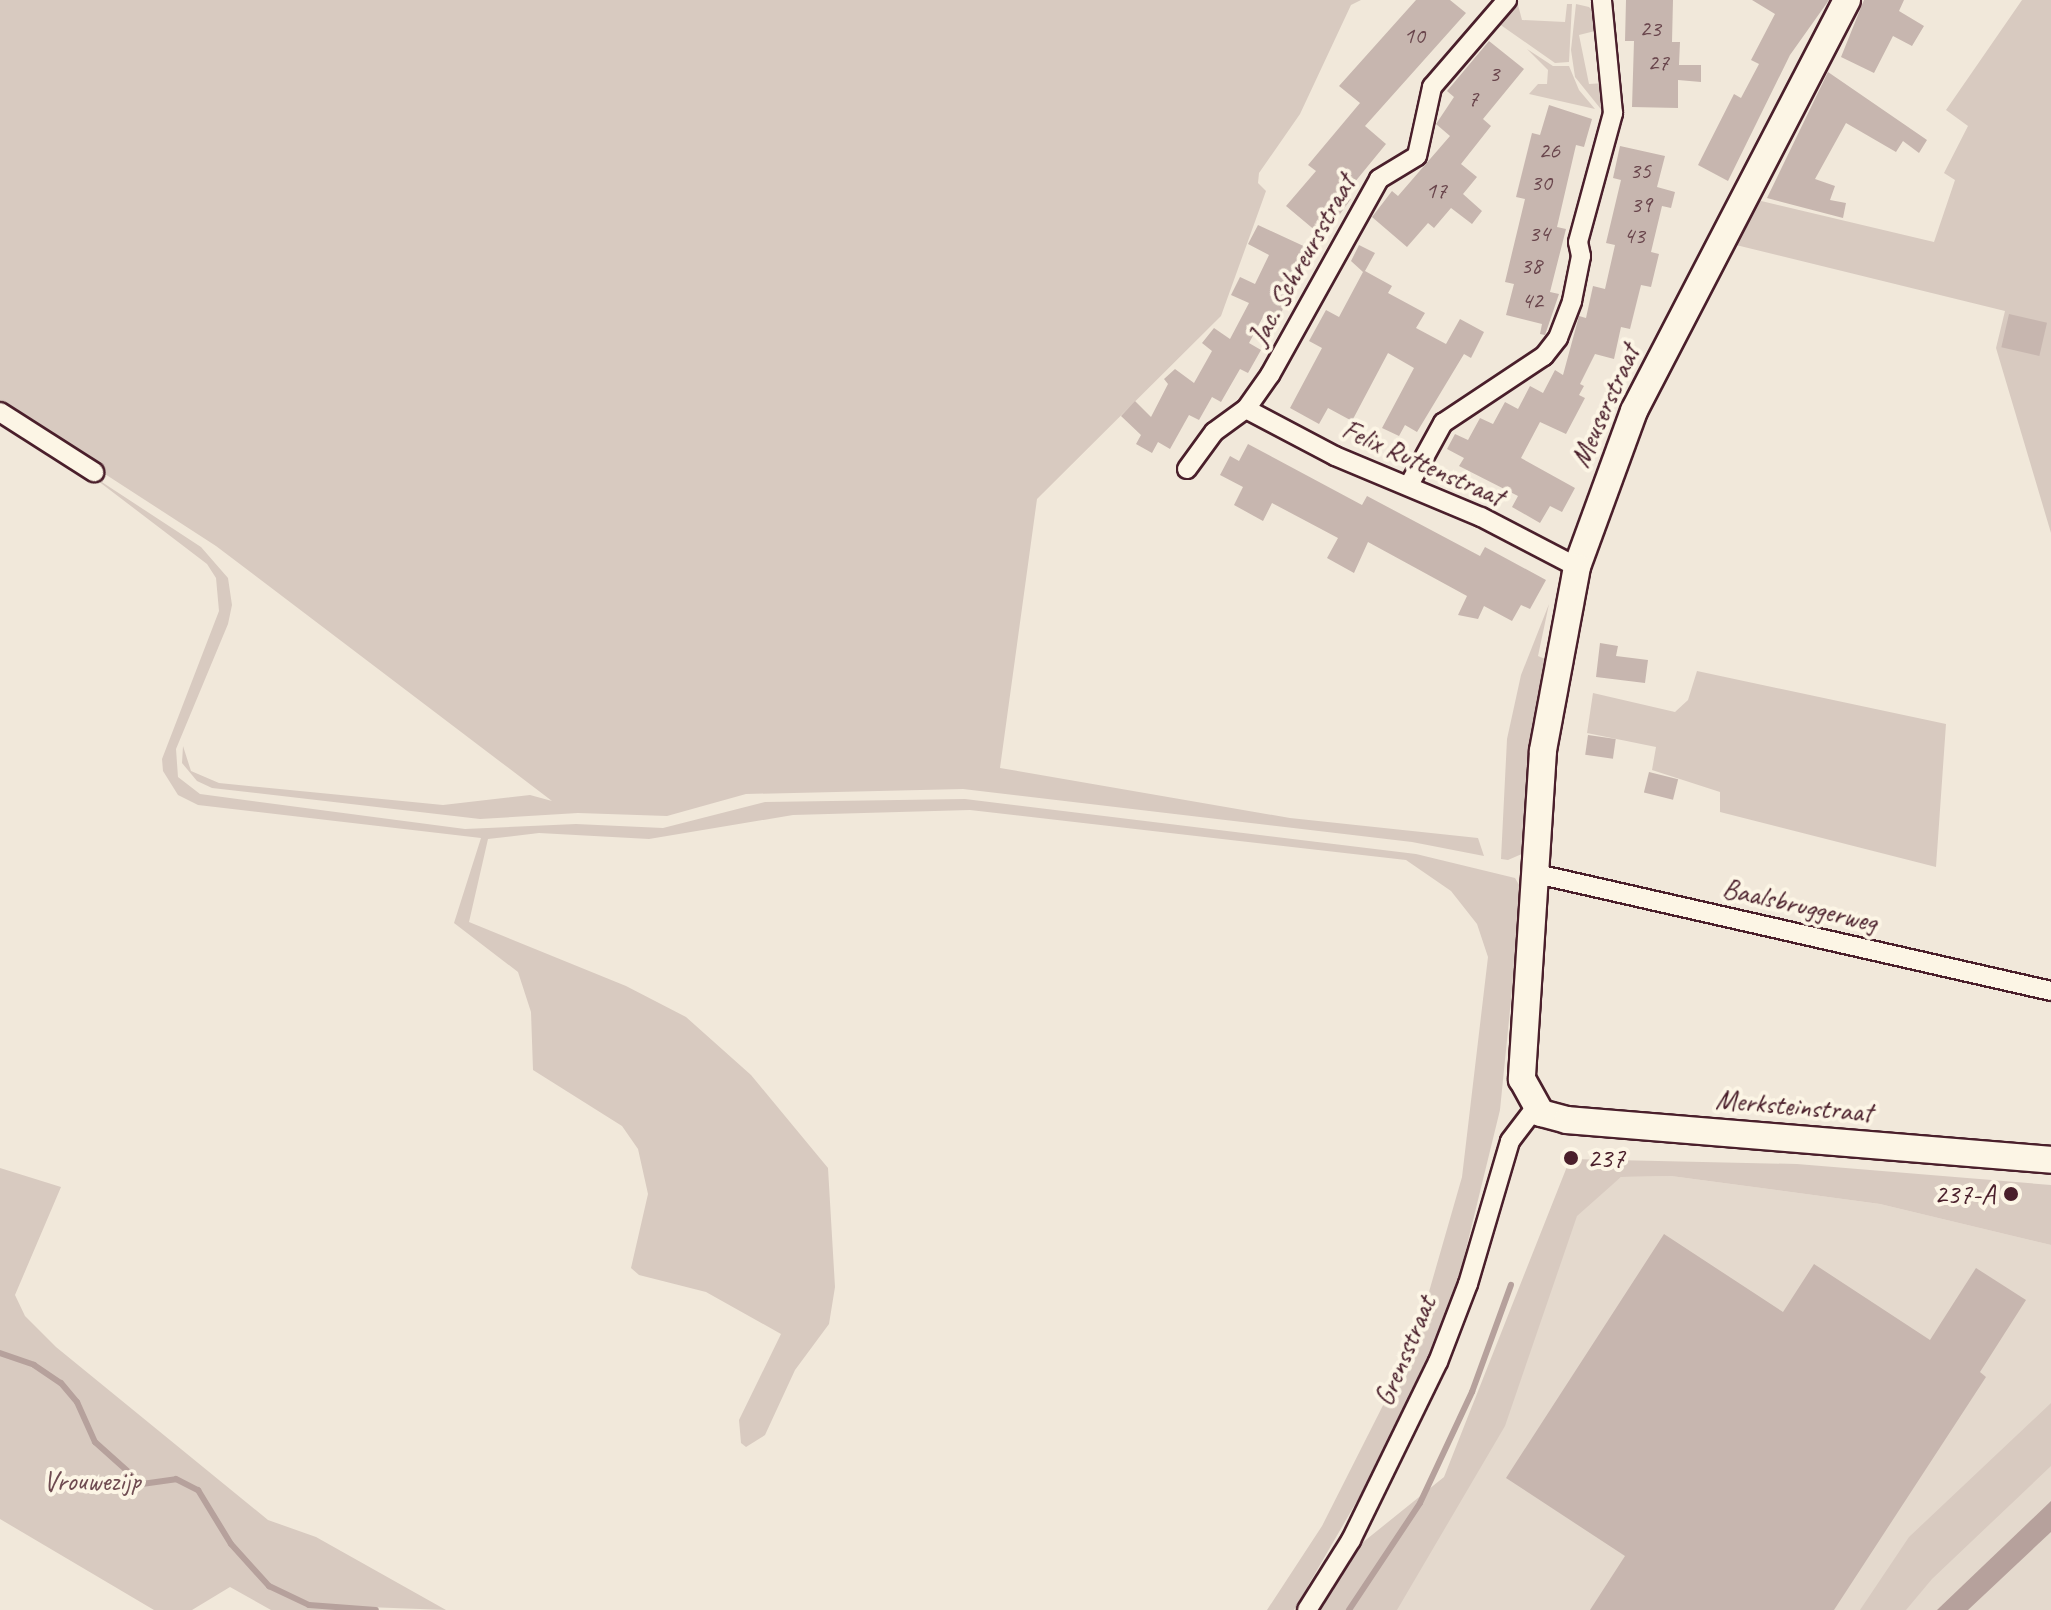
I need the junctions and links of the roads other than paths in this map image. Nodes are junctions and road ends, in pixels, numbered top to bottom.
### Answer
1 (1507, 0) edge
2 (1602, 0) edge
3 (1847, 0) edge
4 (1246, 409) junction
5 (0, 412) edge
6 (1187, 469) dead end
7 (94, 472) dead end
8 (1409, 485) junction
9 (1577, 567) junction
10 (1537, 874) junction
11 (2051, 991) edge
12 (1536, 1107) junction
13 (2051, 1160) edge
14 (1307, 1610) edge

1 - 4 street, Jac. Schreursstraat
2 - 8 street
3 - 9 street, Meuserstraat
4 - 6 street, Jac. Schreursstraat
4 - 8 street, Felix Ruttenstraat
5 - 7 street
8 - 9 street, Felix Ruttenstraat
9 - 10 street, Meuserstraat
10 - 11 street, Baalsbruggerweg
10 - 12 street
12 - 13 street, Merksteinstraat
12 - 14 street, Grensstraat

